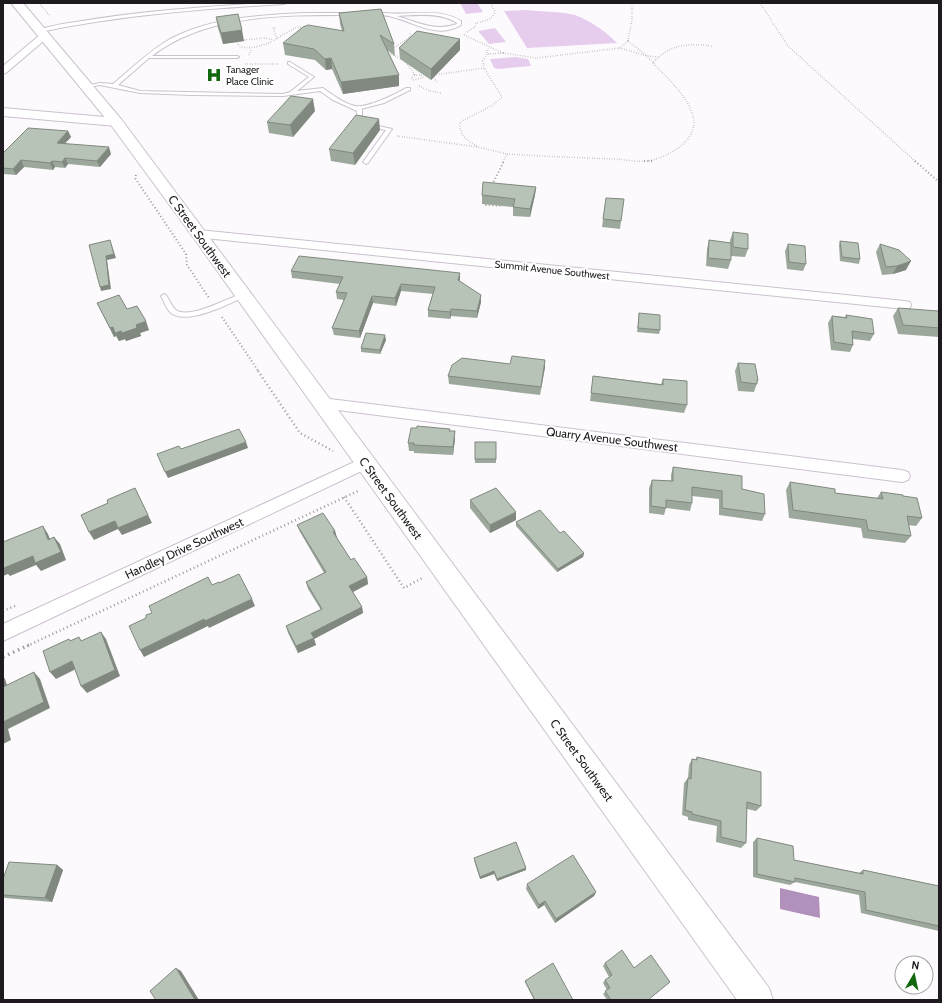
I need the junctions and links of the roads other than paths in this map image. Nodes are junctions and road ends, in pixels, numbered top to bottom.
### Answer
1 (17, 3) edge
2 (172, 3) edge
3 (284, 3) edge
4 (173, 10) junction
5 (358, 14) edge
6 (365, 14) edge
7 (388, 15) junction
8 (42, 33) junction
9 (150, 57) junction
10 (237, 57) dead end
11 (290, 63) road end
12 (3, 71) edge
13 (312, 77) junction
14 (87, 86) junction
15 (114, 86) junction
16 (409, 87) road end
17 (320, 89) junction
18 (292, 94) junction
19 (356, 108) junction
20 (3, 112) edge
21 (116, 122) junction
22 (366, 162) dead end
23 (199, 234) junction
24 (244, 295) junction
25 (164, 296) dead end
26 (905, 305) dead end
27 (322, 403) junction
28 (365, 463) junction
29 (902, 476) dead end
30 (3, 633) edge
31 (757, 1000) edge

1 - 8 main road, C Street Southwest
2 - 4 lane
3 - 4 lane
4 - 8 lane
5 - 9 lane
6 - 7 lane
7 - 7 lane
8 - 12 street
8 - 14 main road, C Street Southwest
9 - 10 lane
9 - 15 lane
11 - 13 lane
13 - 17 lane
13 - 18 lane
14 - 15 lane
14 - 21 main road, C Street Southwest
15 - 18 lane
16 - 19 lane
17 - 18 lane
17 - 19 lane
19 - 22 lane
20 - 21 street
21 - 23 main road, C Street Southwest
23 - 24 main road, C Street Southwest
23 - 26 street, Summit Avenue Southwest
24 - 25 lane
24 - 27 main road, C Street Southwest
27 - 28 main road, C Street Southwest
27 - 29 street, Quarry Avenue Southwest
28 - 30 street, Handley Drive Southwest
28 - 31 main road, C Street Southwest

